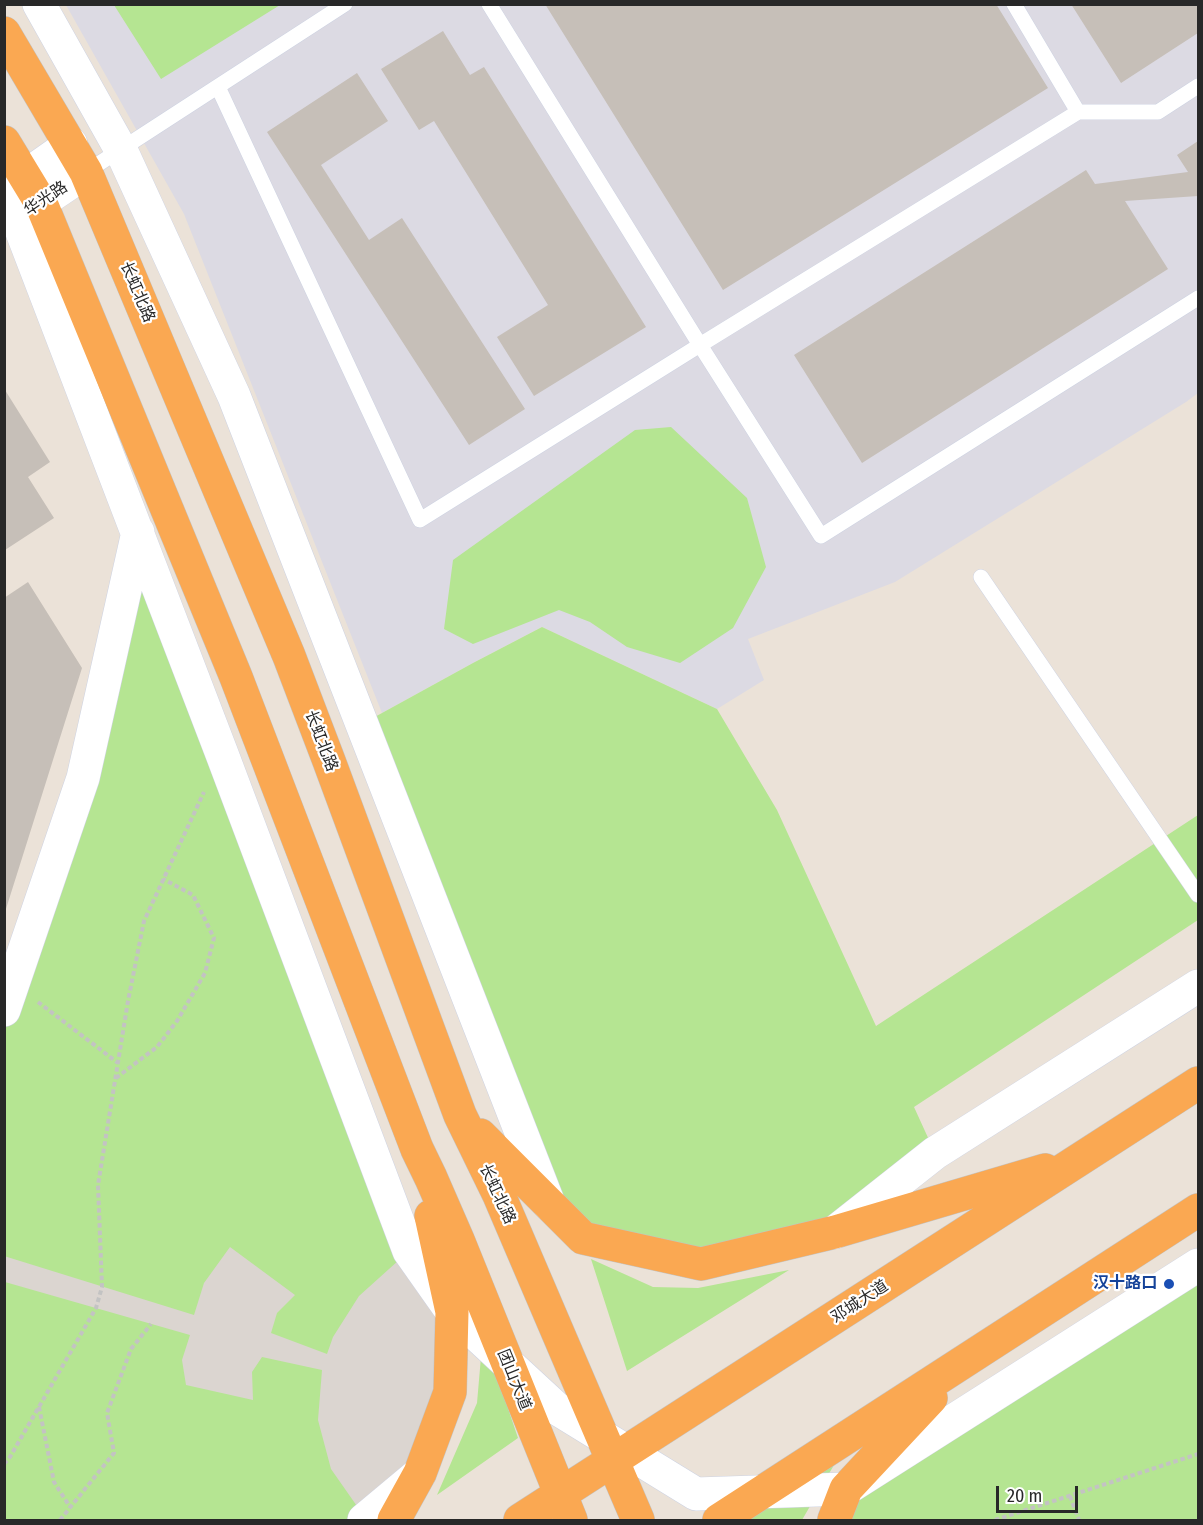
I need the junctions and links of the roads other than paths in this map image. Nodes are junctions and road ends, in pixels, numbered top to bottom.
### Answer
1 (39, 4) edge
2 (345, 4) edge
3 (489, 4) edge
4 (1014, 4) edge
5 (4, 33) edge
6 (1198, 86) edge
7 (218, 87) junction
8 (1078, 112) junction
9 (4, 142) edge
10 (121, 150) junction
11 (79, 158) junction
12 (16, 202) edge
13 (1198, 298) edge
14 (700, 345) junction
15 (138, 532) junction
16 (981, 577) dead end
17 (1198, 895) edge
18 (1198, 986) edge
19 (9, 997) edge
20 (1198, 1083) edge
21 (460, 1115) junction
22 (417, 1149) junction
23 (1078, 1161) junction
24 (549, 1204) junction
25 (1198, 1210) edge
26 (835, 1232) junction
27 (1198, 1265) edge
28 (452, 1312) junction
29 (967, 1360) junction
30 (613, 1461) junction
31 (420, 1473) junction
32 (846, 1489) junction
33 (566, 1508) edge
34 (364, 1521) edge
35 (394, 1521) edge
36 (520, 1521) edge
37 (638, 1521) edge
38 (719, 1521) edge
39 (834, 1521) edge

1 - 10 street
2 - 7 lane
3 - 14 lane
4 - 8 lane
5 - 11 highway, 长虹北路
6 - 8 lane
7 - 10 lane
7 - 14 lane
8 - 14 lane
9 - 12 highway
10 - 11 lane
10 - 24 street
11 - 12 street, 华光路
11 - 21 highway, 长虹北路
12 - 15 street
12 - 22 highway
13 - 14 lane
15 - 19 street
15 - 28 street
16 - 17 lane
18 - 26 street
20 - 23 highway, 邓城大道
21 - 24 highway
21 - 30 highway, 长虹北路
22 - 28 highway
22 - 33 highway, 团山大道
23 - 26 highway
23 - 30 highway, 邓城大道
24 - 26 highway
25 - 29 highway
27 - 32 street
28 - 31 highway
28 - 32 street
29 - 32 highway
29 - 38 highway
30 - 33 highway, 邓城大道
30 - 37 highway
31 - 34 street
31 - 35 highway
32 - 39 highway
33 - 36 highway, 邓城大道

